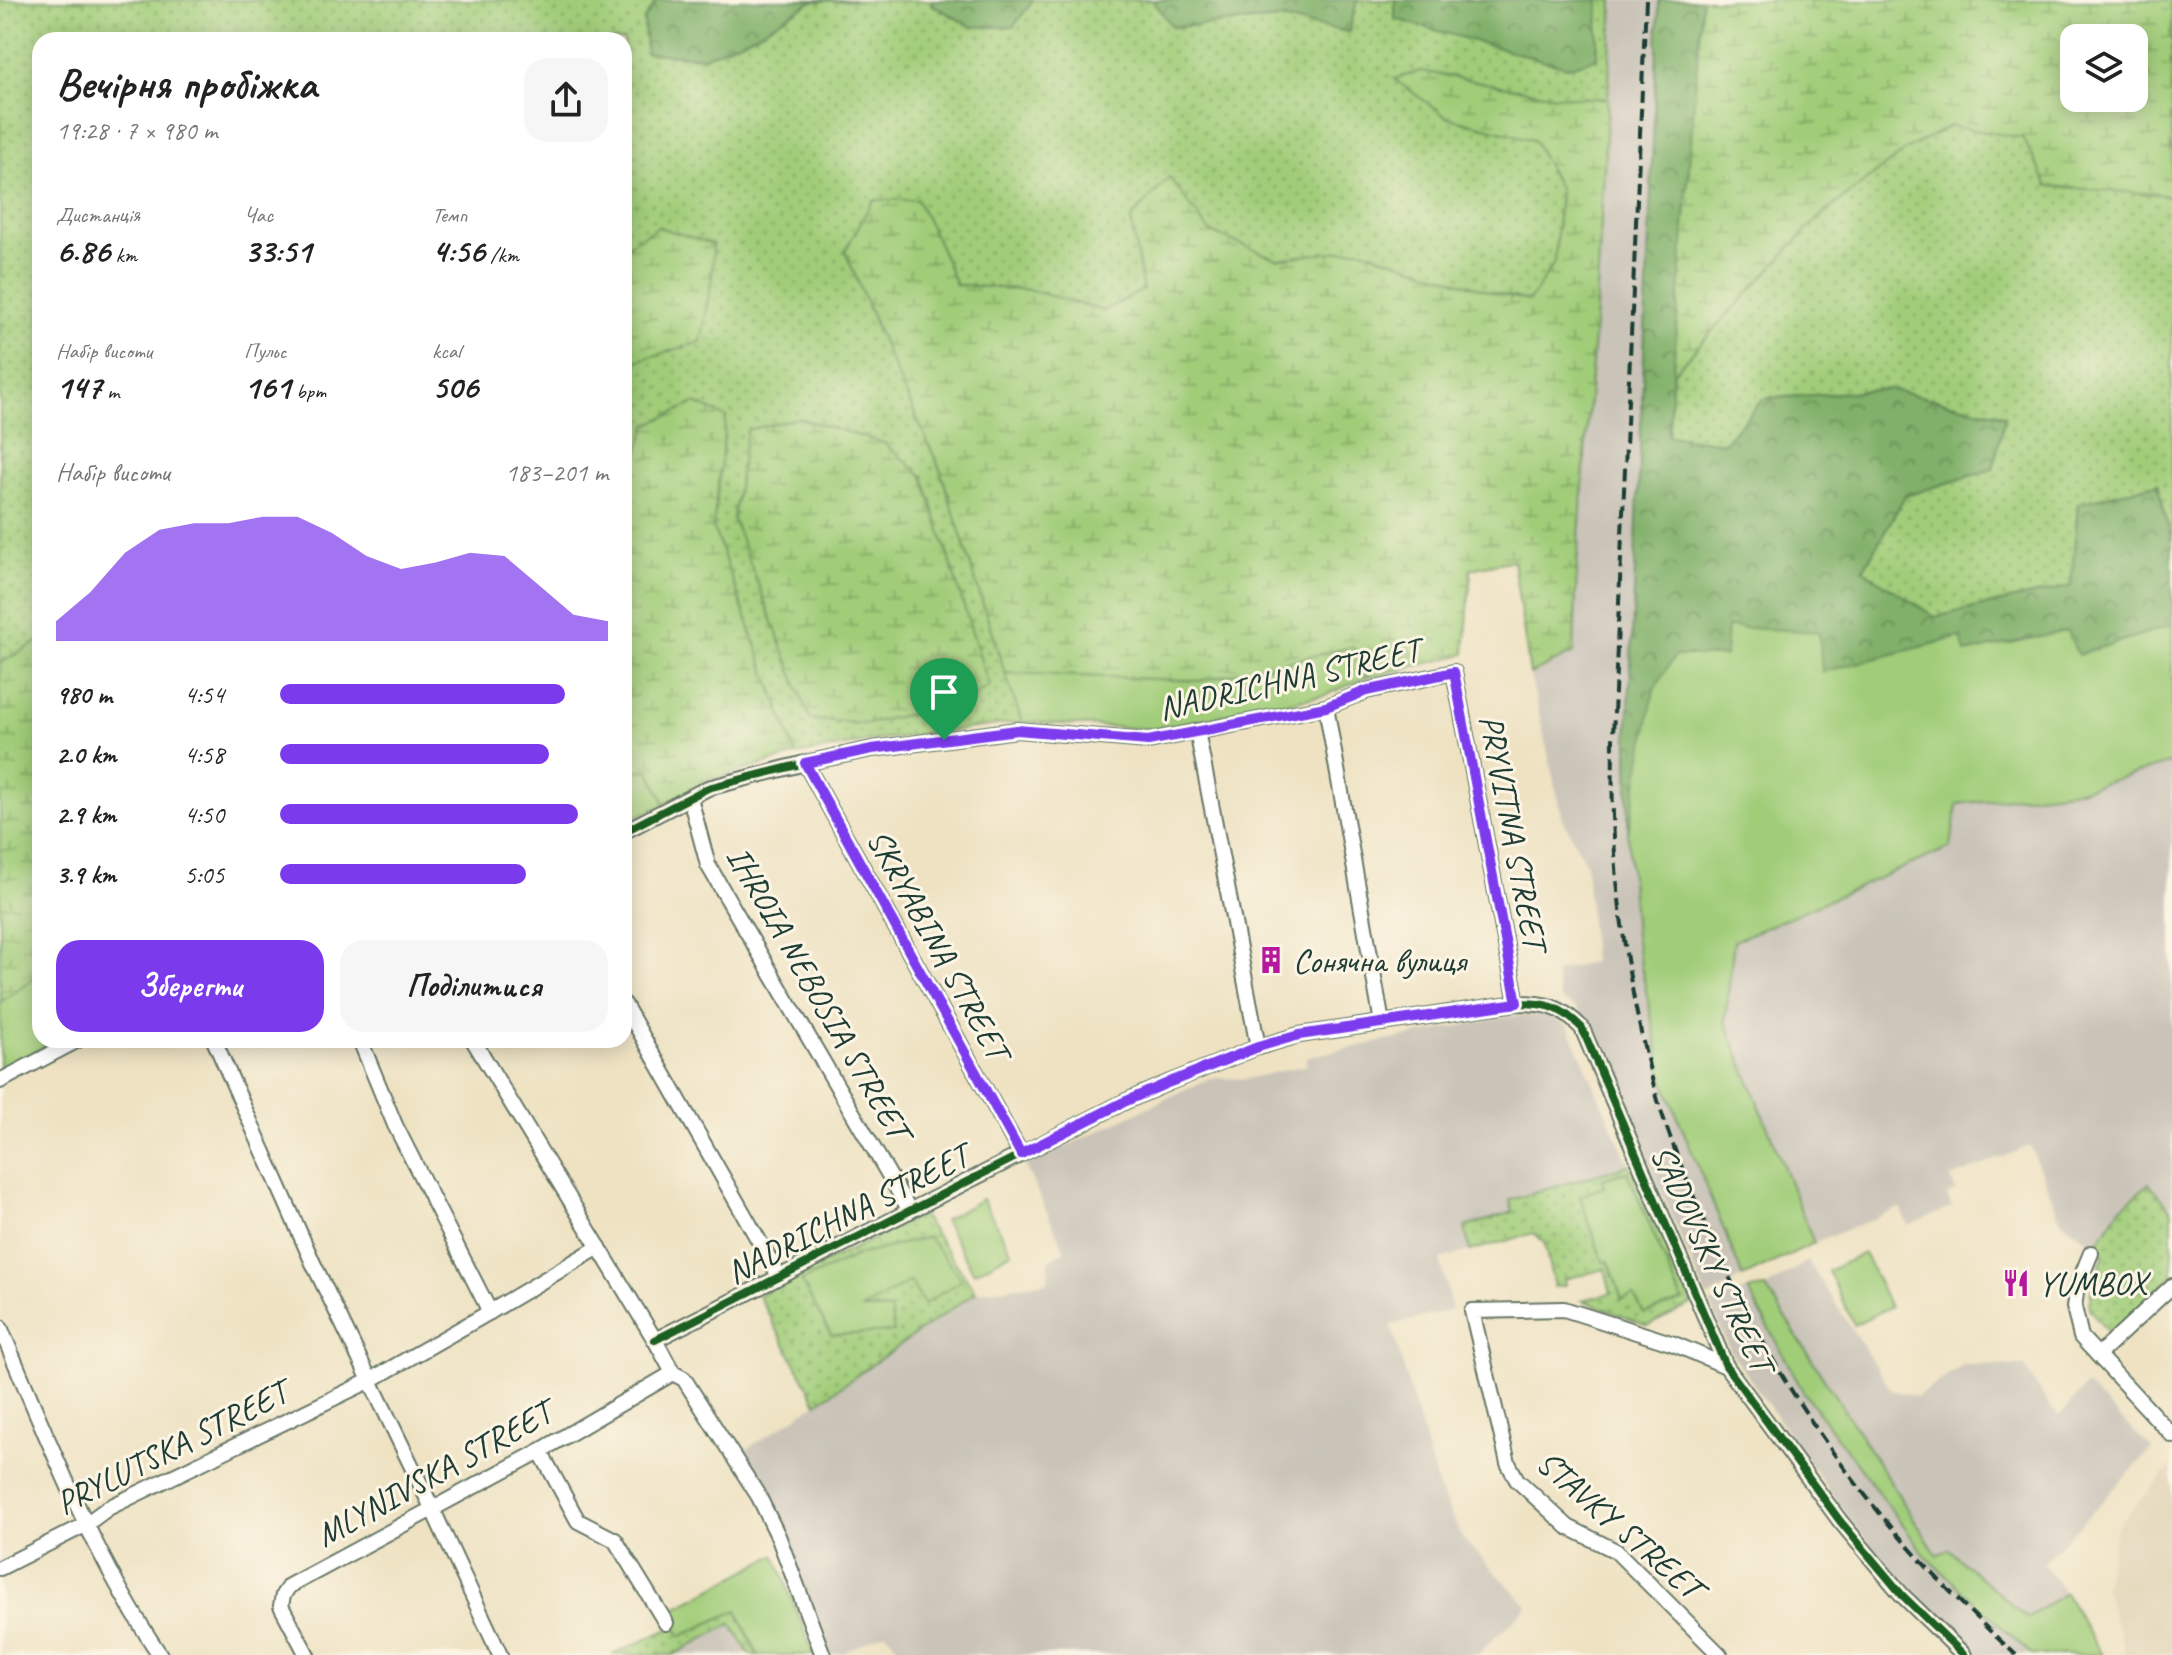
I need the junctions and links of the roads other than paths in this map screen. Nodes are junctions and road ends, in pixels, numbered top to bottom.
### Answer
1 (1454, 672) joint
2 (1326, 707) junction
3 (1197, 731) junction
4 (805, 763) junction
5 (690, 798) junction
6 (632, 827) edge
7 (1517, 1003) junction
8 (1566, 1012) joint
9 (632, 1018) edge
10 (1382, 1023) junction
11 (1258, 1047) junction
12 (63, 1048) edge
13 (218, 1048) edge
14 (363, 1048) edge
15 (478, 1048) edge
16 (0, 1081) edge
17 (1021, 1154) junction
18 (910, 1211) junction
19 (599, 1247) junction
20 (2091, 1253) dead end
21 (779, 1276) junction
22 (2172, 1286) edge
23 (490, 1312) junction
24 (0, 1327) edge
25 (655, 1340) junction
26 (2098, 1355) junction
27 (1726, 1366) junction
28 (673, 1373) junction
29 (369, 1381) junction
30 (2172, 1435) edge
31 (540, 1451) junction
32 (432, 1508) junction
33 (85, 1525) junction
34 (0, 1568) edge
35 (666, 1623) dead end
36 (160, 1655) edge
37 (307, 1655) edge
38 (500, 1655) edge
39 (823, 1655) edge
40 (1720, 1655) edge
41 (1964, 1655) edge

1 - 2 street, NADRICHNA STREET
1 - 7 street, PRYVITNA STREET
2 - 3 street, NADRICHNA STREET
2 - 10 street
3 - 4 street, NADRICHNA STREET
3 - 11 street
4 - 5 street, NADRICHNA STREET
4 - 17 street, SKRYABINA STREET
5 - 6 street, NADRICHNA STREET
5 - 18 street, IHROIA NEBOSIA STREET
7 - 8 street, NADRICHNA STREET
7 - 10 street, NADRICHNA STREET
8 - 27 street, SADOVSKY STREET
9 - 21 street
10 - 11 street, NADRICHNA STREET
11 - 17 street, NADRICHNA STREET
12 - 16 street
13 - 29 street
14 - 23 street
15 - 19 street
17 - 18 street, NADRICHNA STREET
18 - 21 street, NADRICHNA STREET
19 - 23 street, PRYLUTSKA STREET
19 - 25 street
20 - 26 street
21 - 25 street, NADRICHNA STREET
22 - 26 street
23 - 29 street, PRYLUTSKA STREET
24 - 33 street
25 - 28 street
26 - 30 street
27 - 40 street, STAVKY STREET
27 - 41 street, SADOVSKY STREET
28 - 31 street, MLYNIVSKA STREET
28 - 39 street
29 - 32 street
29 - 33 street, PRYLUTSKA STREET
31 - 32 street, MLYNIVSKA STREET
31 - 35 street
32 - 37 street, MLYNIVSKA STREET
32 - 38 street
33 - 34 street, PRYLUTSKA STREET
33 - 36 street

